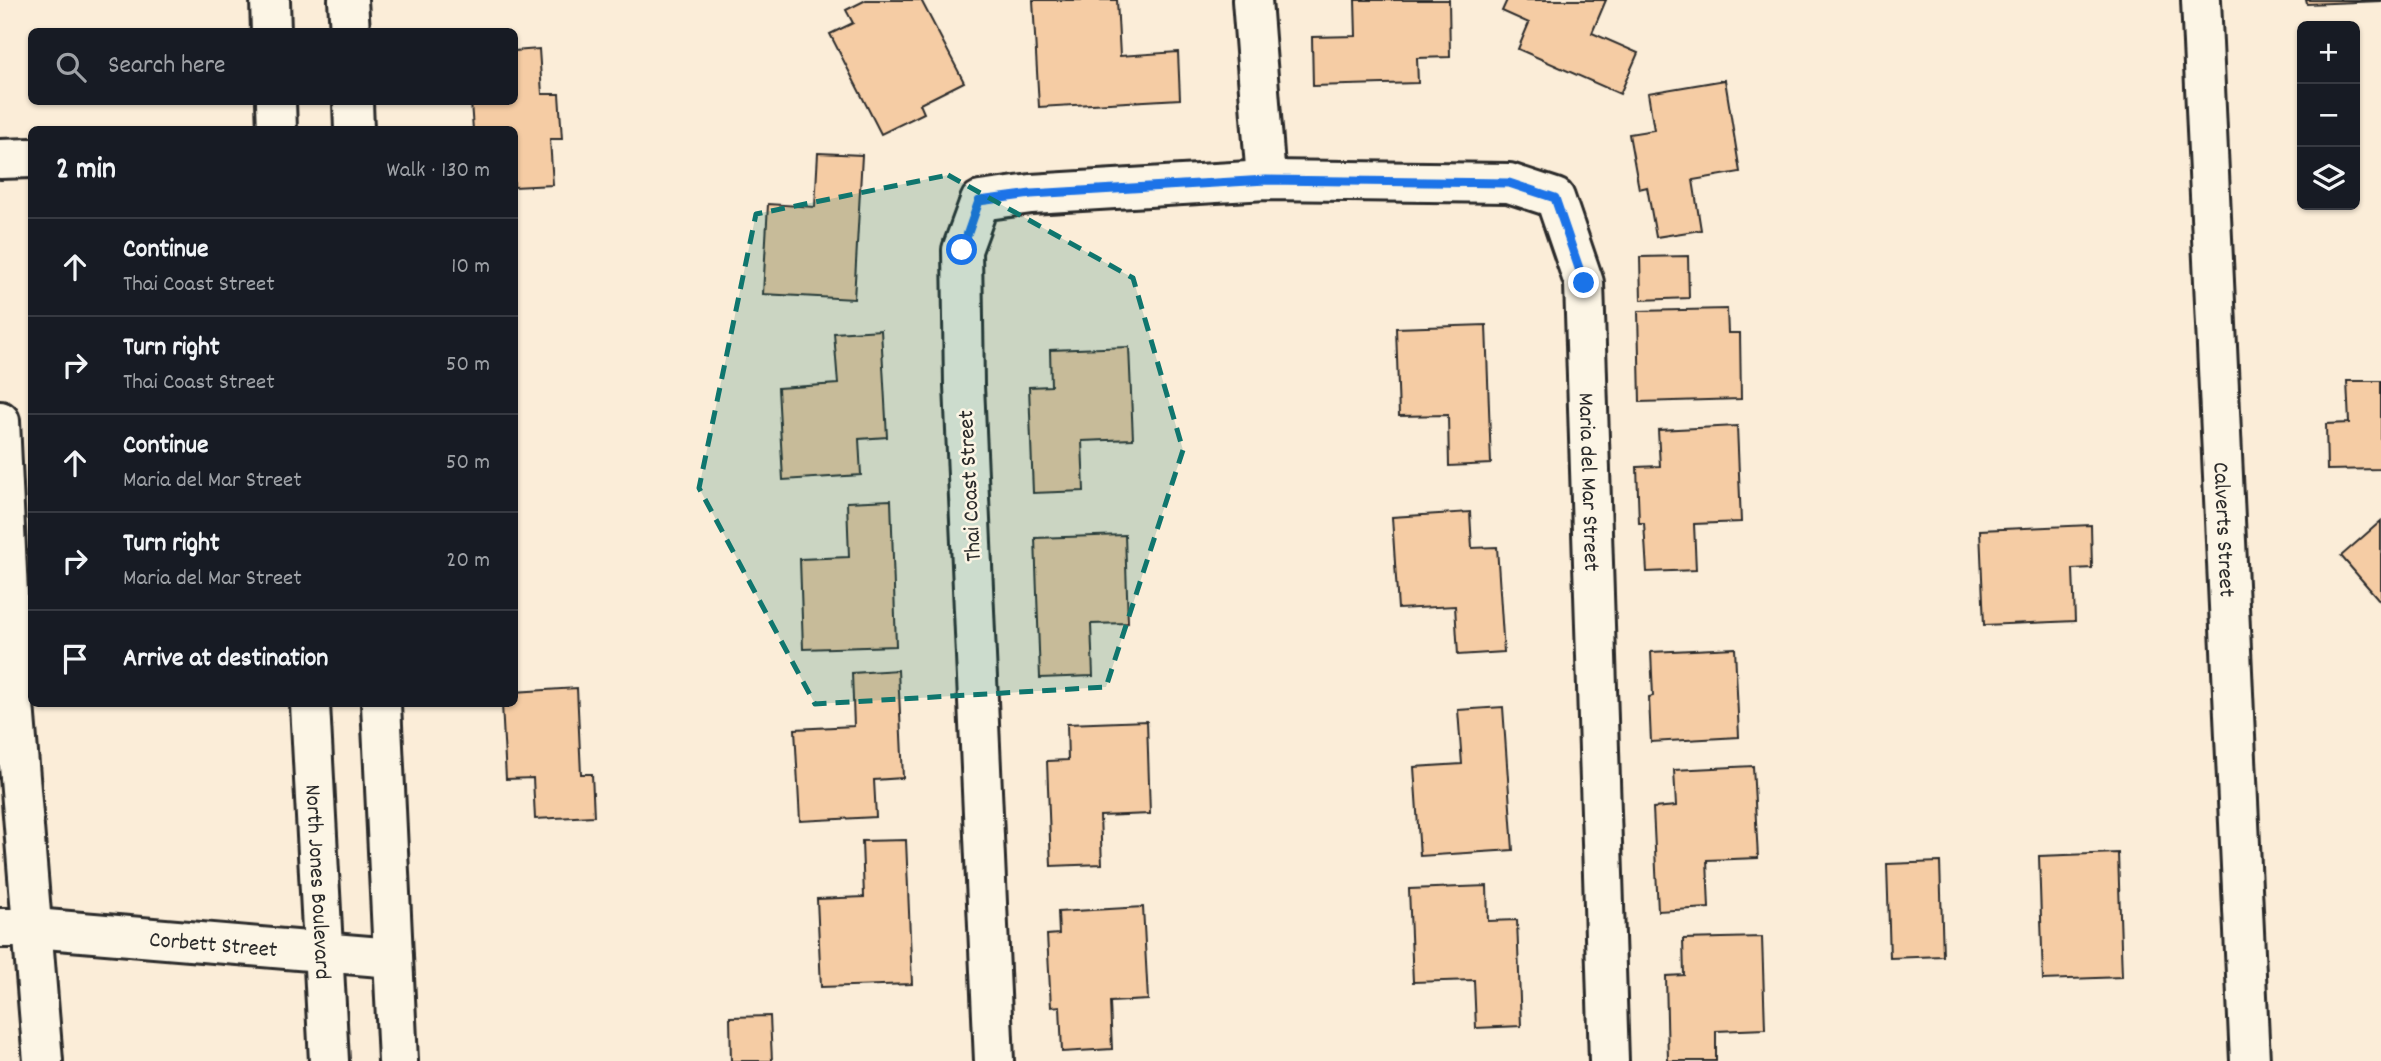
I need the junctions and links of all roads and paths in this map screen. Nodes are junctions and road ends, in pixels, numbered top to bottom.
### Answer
1 (270, 0) edge
2 (348, 0) edge
3 (1252, 0) edge
4 (2201, 0) edge
5 (271, 28) edge
6 (349, 28) edge
7 (275, 105) edge
8 (353, 105) edge
9 (277, 126) edge
10 (354, 126) edge
11 (28, 158) edge
12 (0, 159) edge
13 (1266, 180) junction
14 (0, 421) edge
15 (6, 679) edge
16 (310, 707) edge
17 (381, 707) edge
18 (17, 928) edge
19 (324, 952) junction
20 (393, 958) junction
21 (43, 1061) edge
22 (329, 1061) edge
23 (398, 1061) edge
24 (993, 1061) edge
25 (1609, 1061) edge
26 (2250, 1061) edge

1 - 5 street
2 - 6 street
3 - 13 street
4 - 26 street, Calverts Street
7 - 9 street
8 - 10 street
11 - 12 street
13 - 24 street, Thai Coast Street
13 - 25 street, Maria del Mar Street
14 - 15 street
15 - 18 street
16 - 19 street, North Jones Boulevard
17 - 20 street
18 - 19 street, Corbett Street
18 - 21 street
19 - 20 street, Corbett Street
19 - 22 street, North Jones Boulevard
20 - 23 street

